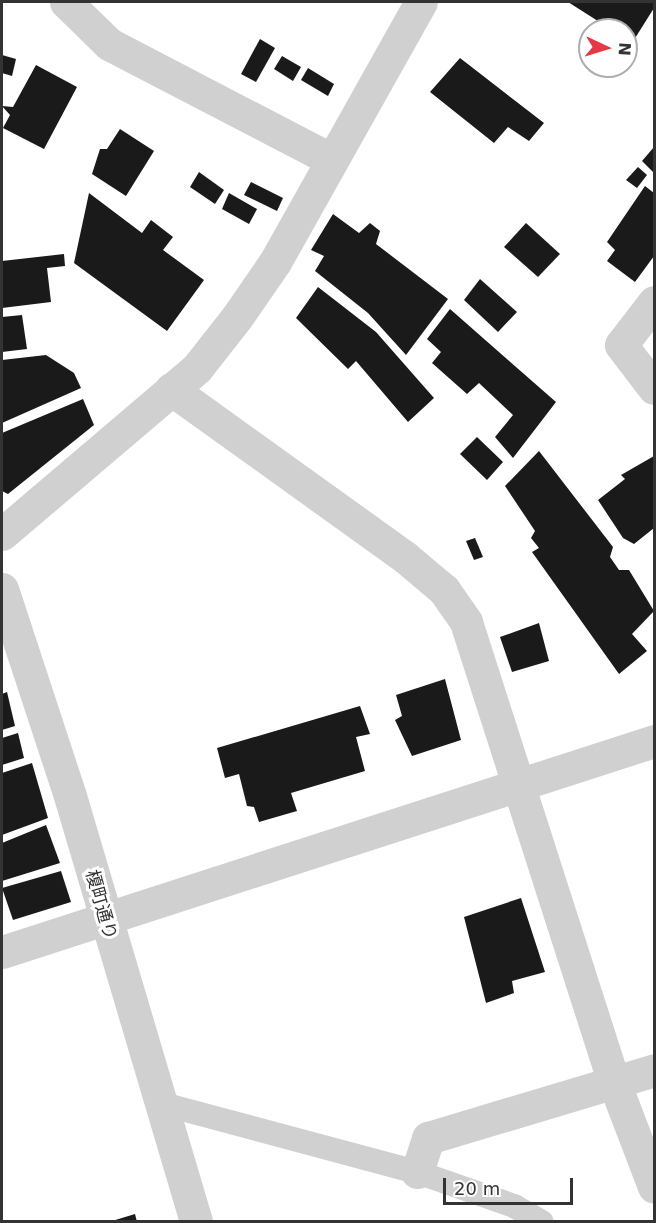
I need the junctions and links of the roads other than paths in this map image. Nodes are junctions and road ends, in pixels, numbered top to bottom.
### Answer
1 (66, 2) edge
2 (421, 2) edge
3 (330, 159) junction
4 (654, 302) edge
5 (654, 388) edge
6 (171, 389) junction
7 (2, 534) edge
8 (2, 590) edge
9 (654, 741) edge
10 (521, 785) junction
11 (105, 917) junction
12 (2, 952) edge
13 (654, 1070) edge
14 (614, 1082) junction
15 (163, 1104) junction
16 (417, 1172) junction
17 (654, 1187) edge
18 (196, 1221) edge
19 (542, 1221) edge

1 - 3 street
2 - 3 street
3 - 6 street
4 - 5 street
6 - 7 street
6 - 10 street
8 - 11 street, 榎町通り
9 - 10 street
10 - 11 street
10 - 14 street
11 - 12 street
11 - 15 street, 榎町通り
13 - 14 street
14 - 16 street
14 - 17 street
15 - 16 lane
15 - 18 street, 榎町通り
16 - 19 lane

